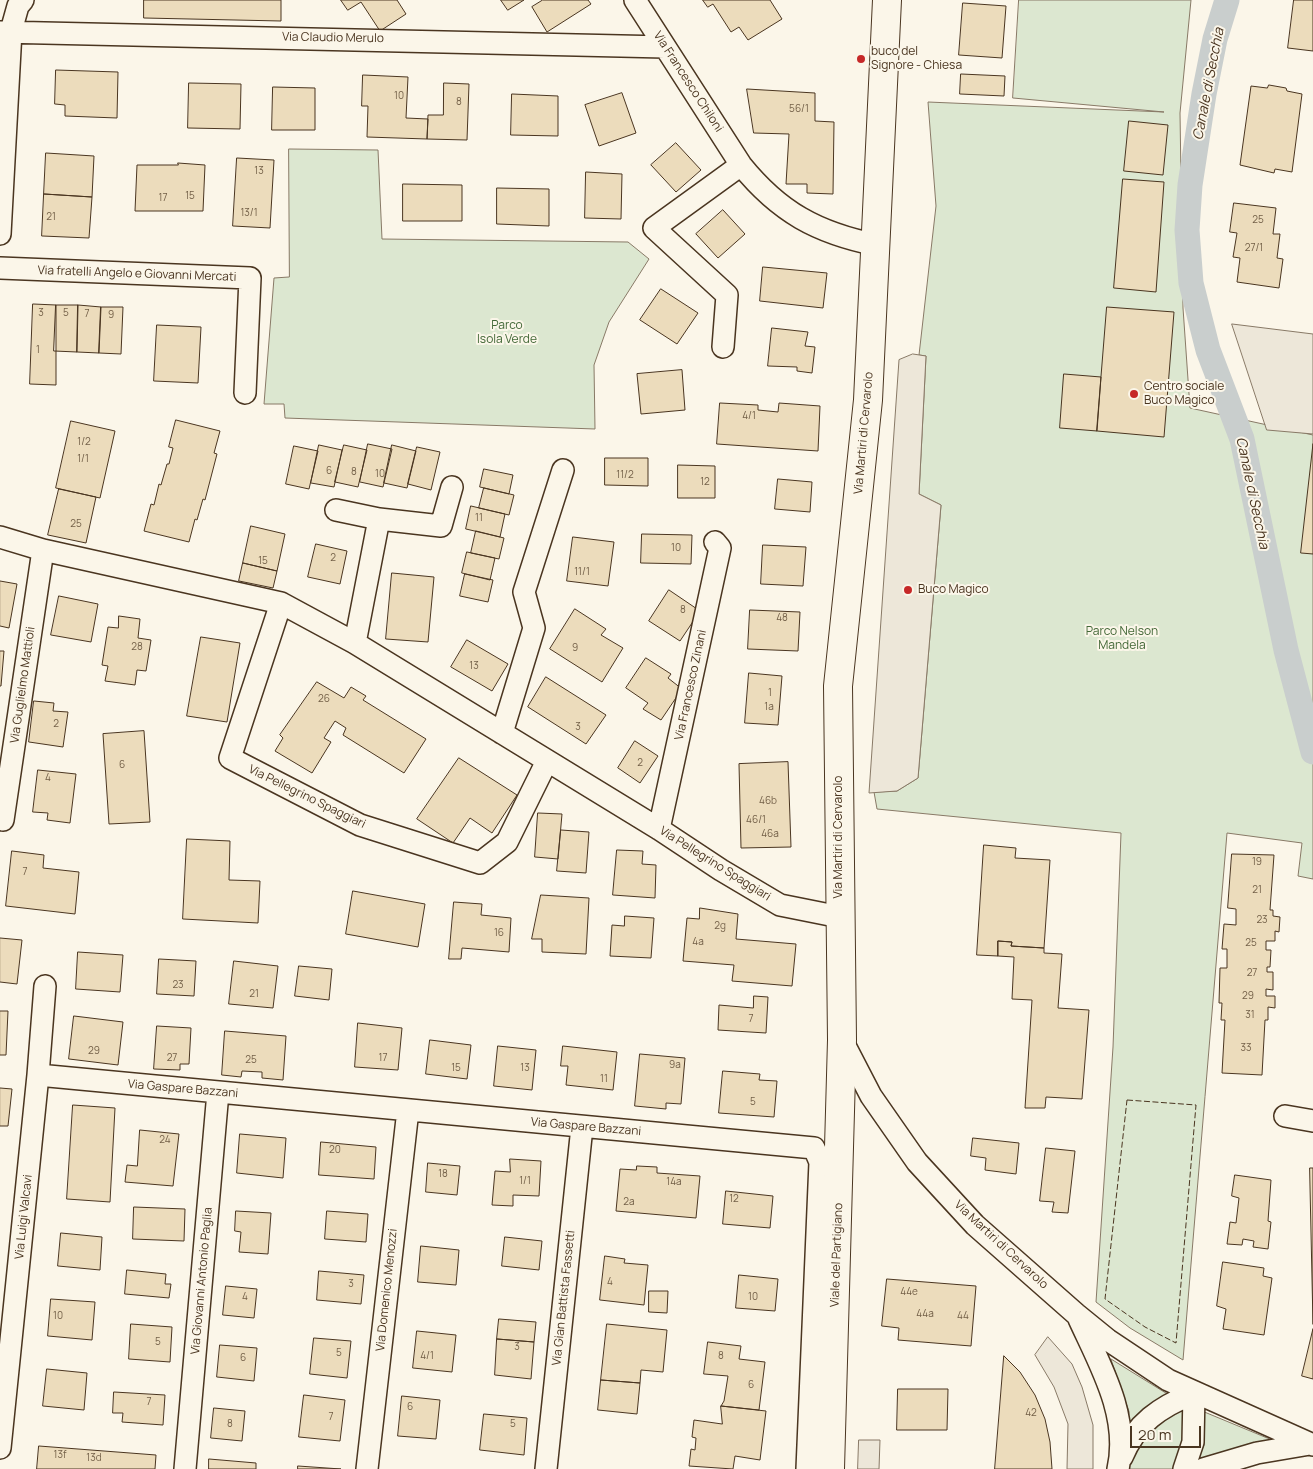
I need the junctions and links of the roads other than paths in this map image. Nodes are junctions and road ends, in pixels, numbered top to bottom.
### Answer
1 (23, 0) edge
2 (635, 0) edge
3 (887, 0) edge
4 (6, 31) edge
5 (665, 47) junction
6 (741, 165) junction
7 (0, 223) edge
8 (877, 245) junction
9 (0, 268) edge
10 (724, 347) dead end
11 (245, 393) dead end
12 (564, 470) dead end
13 (452, 487) dead end
14 (336, 510) dead end
15 (379, 519) junction
16 (0, 537) edge
17 (715, 542) dead end
18 (43, 550) junction
19 (281, 603) junction
20 (355, 643) junction
21 (502, 733) junction
22 (547, 762) junction
23 (4, 820) dead end
24 (659, 829) junction
25 (840, 917) junction
26 (44, 986) dead end
27 (842, 1040) junction
28 (38, 1075) junction
29 (218, 1092) junction
30 (408, 1110) junction
31 (1285, 1116) dead end
32 (1313, 1122) edge
33 (582, 1127) junction
34 (1076, 1314) junction
35 (1194, 1393) junction
36 (1311, 1445) edge
37 (0, 1448) edge
38 (1119, 1466) edge
39 (185, 1469) edge
40 (367, 1469) edge
41 (546, 1469) edge
42 (807, 1469) edge
43 (830, 1469) edge
44 (1184, 1469) edge
45 (1203, 1469) edge

1 - 4 street
2 - 5 street, Via Francesco Chiloni
3 - 8 main road, Via Martiri di Cervarolo
4 - 5 street, Via Claudio Merulo
4 - 7 street
5 - 6 street, Via Francesco Chiloni
6 - 8 street, Via Francesco Chiloni
6 - 10 street
8 - 25 main road, Via Martiri di Cervarolo
9 - 11 street, Via fratelli Angelo e Giovanni Mercati
12 - 21 street
13 - 15 street
14 - 15 street
15 - 20 street
16 - 18 street, Via Pellegrino Spaggiari
17 - 24 street, Via Francesco Zinani
18 - 19 street, Via Pellegrino Spaggiari
18 - 23 street, Via Guglielmo Mattioli
19 - 20 street, Via Pellegrino Spaggiari
19 - 22 street, Via Pellegrino Spaggiari
20 - 21 street, Via Pellegrino Spaggiari
21 - 22 street, Via Pellegrino Spaggiari
22 - 24 street, Via Pellegrino Spaggiari
24 - 25 street, Via Pellegrino Spaggiari
25 - 27 main road, Via Martiri di Cervarolo
26 - 28 street, Via Luigi Valcavi
27 - 34 street, Via Martiri di Cervarolo
27 - 43 main road, Viale del Partigiano
28 - 29 street, Via Gaspare Bazzani
28 - 37 street, Via Luigi Valcavi
29 - 30 street, Via Gaspare Bazzani
29 - 39 street, Via Giovanni Antonio Paglia
30 - 33 street, Via Gaspare Bazzani
30 - 40 street, Via Domenico Menozzi
31 - 32 street
33 - 41 street, Via Gian Battista Fassetti
33 - 42 street, Via Gaspare Bazzani
34 - 35 street, Via Martiri di Cervarolo
34 - 38 street
35 - 36 street, Via Martiri di Cervarolo
35 - 38 street
35 - 44 street
36 - 45 street

